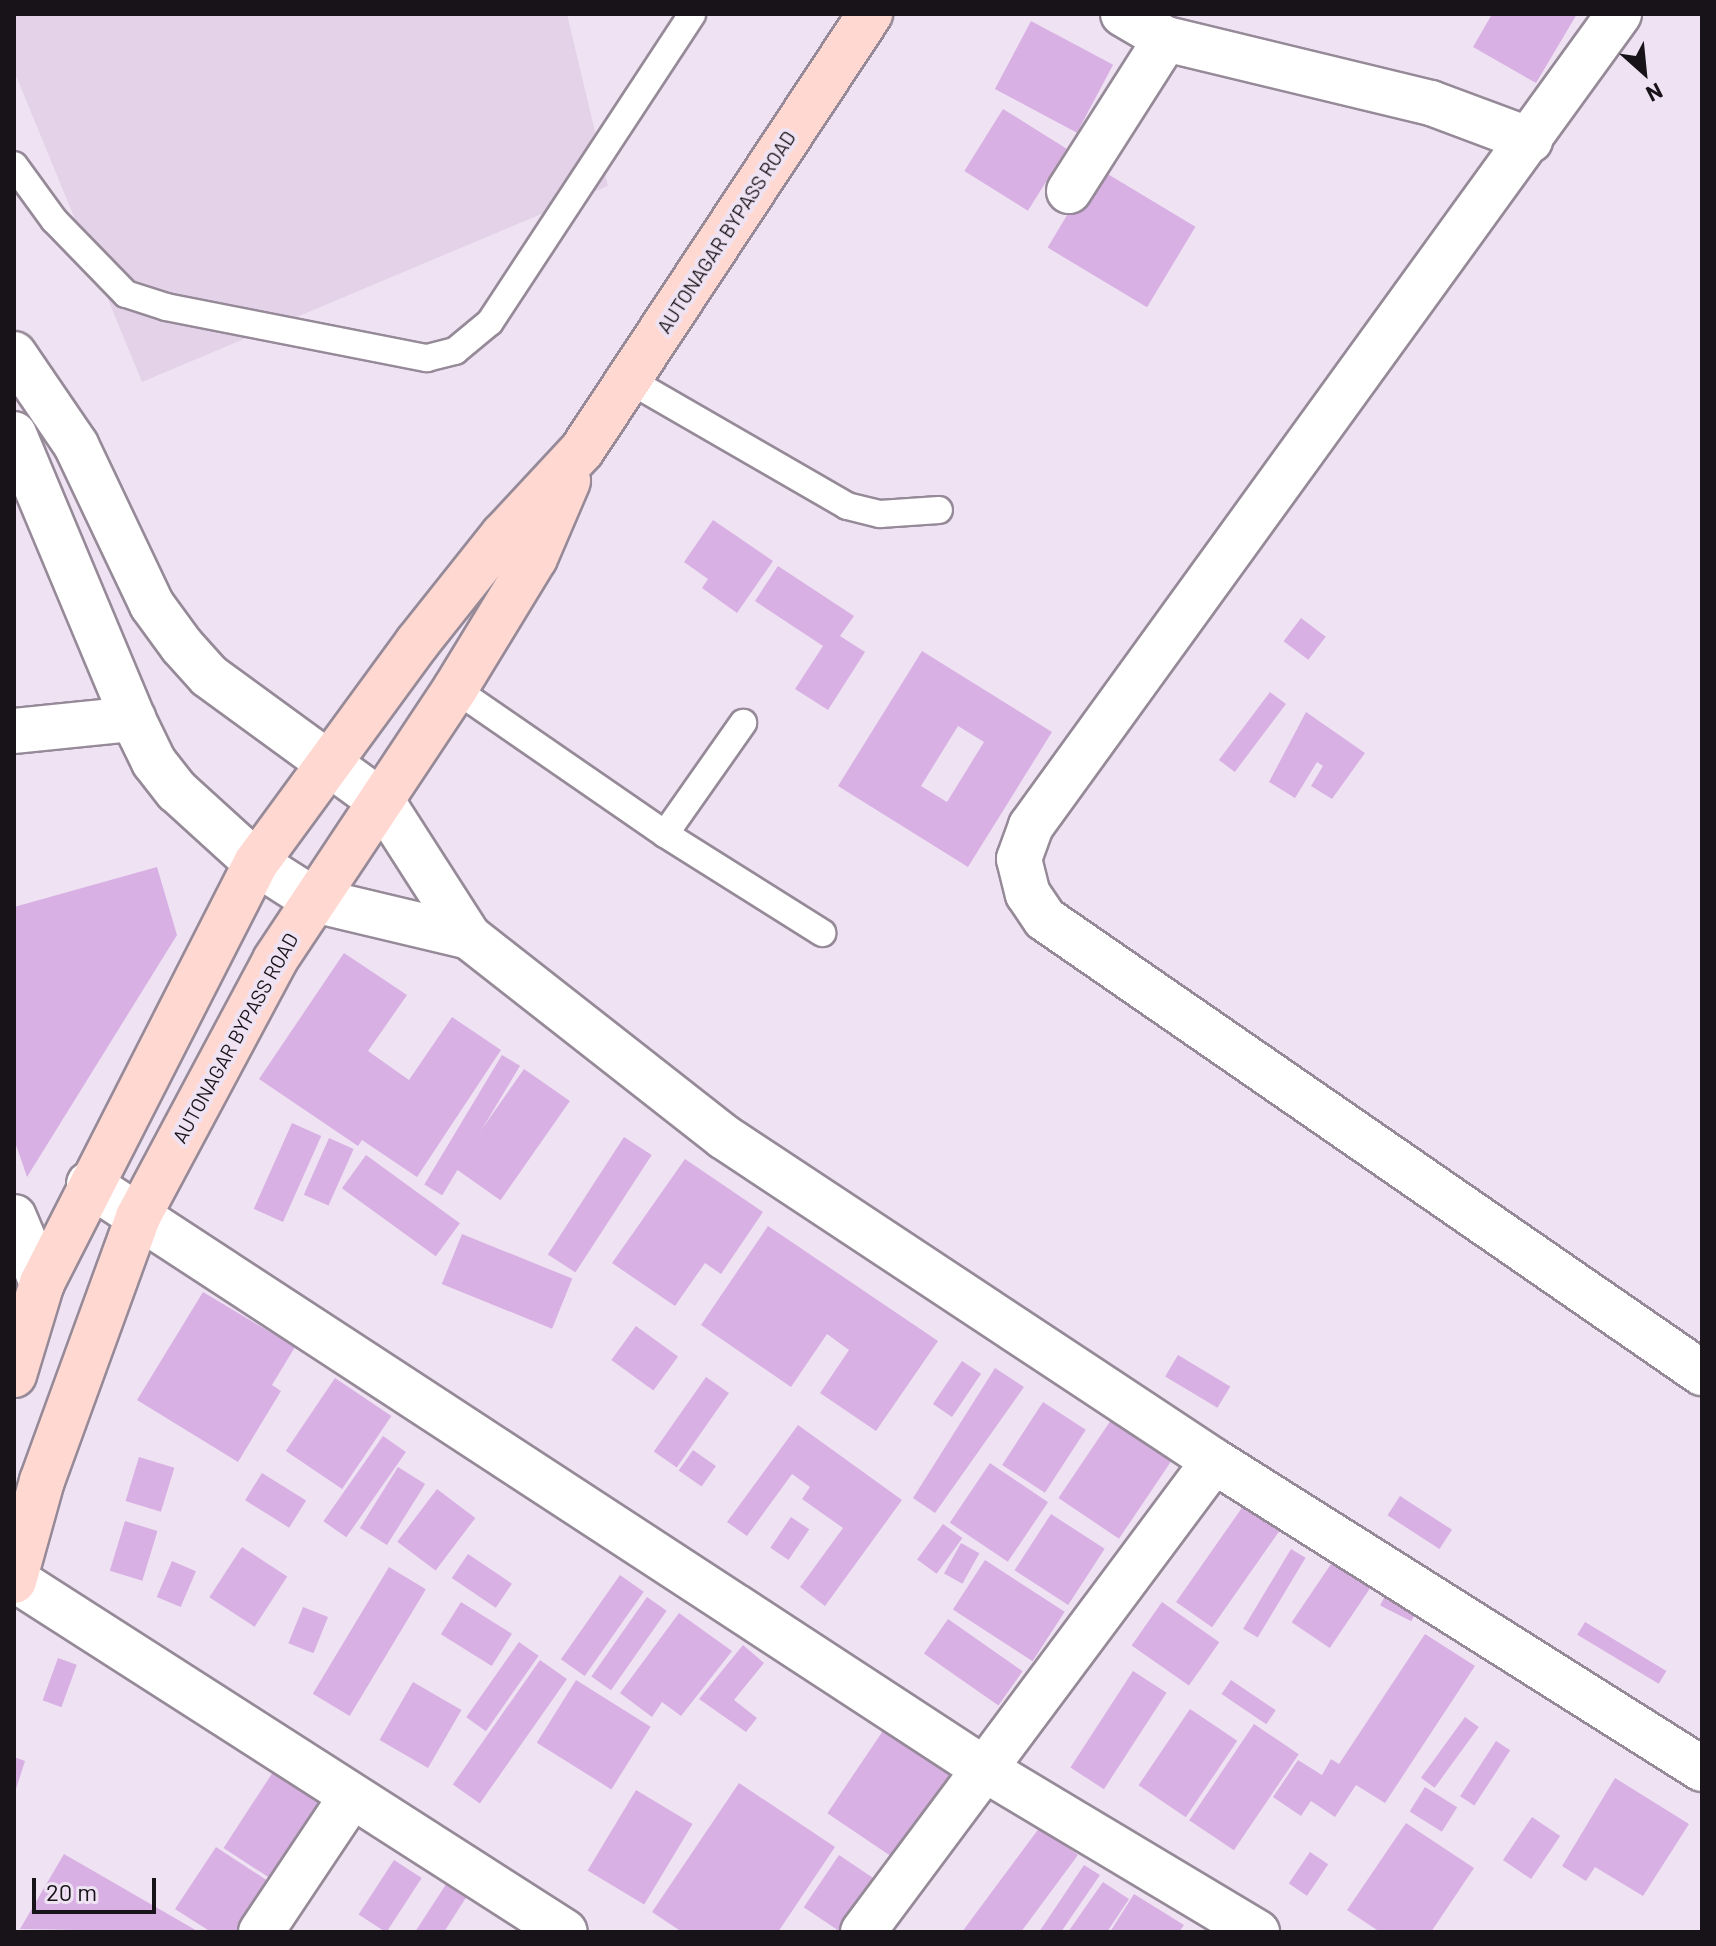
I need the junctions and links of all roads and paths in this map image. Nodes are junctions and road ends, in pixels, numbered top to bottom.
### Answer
1 (692, 14) edge
2 (870, 14) edge
3 (1123, 14) edge
4 (1619, 14) edge
5 (1166, 39) junction
6 (1530, 140) junction
7 (14, 165) edge
8 (1069, 191) dead end
9 (14, 354) edge
10 (629, 380) junction
11 (14, 434) edge
12 (582, 450) junction
13 (939, 510) dead end
14 (455, 689) junction
15 (133, 719) junction
16 (743, 723) dead end
17 (14, 731) edge
18 (327, 762) junction
19 (383, 803) junction
20 (665, 834) junction
21 (256, 863) junction
22 (314, 900) junction
23 (822, 933) dead end
24 (469, 937) junction
25 (89, 1184) junction
26 (14, 1217) edge
27 (138, 1217) junction
28 (42, 1283) junction
29 (1702, 1373) edge
30 (14, 1375) edge
31 (1214, 1461) junction
32 (14, 1580) edge
33 (1702, 1769) edge
34 (986, 1770) junction
35 (351, 1797) junction
36 (261, 1932) edge
37 (565, 1932) edge
38 (863, 1932) edge
39 (1257, 1932) edge

1 - 7 lane
2 - 10 main road, AUTONAGAR BYPASS ROAD
3 - 5 street
4 - 6 street
5 - 6 street
5 - 8 street
6 - 29 street
9 - 18 street
10 - 12 main road, AUTONAGAR BYPASS ROAD
10 - 13 lane
11 - 15 street
12 - 14 main road, AUTONAGAR BYPASS ROAD
12 - 18 main road, AUTONAGAR BYPASS ROAD
14 - 19 main road, AUTONAGAR BYPASS ROAD
14 - 20 lane
15 - 17 street
15 - 21 street
16 - 20 lane
18 - 19 street
18 - 21 main road, AUTONAGAR BYPASS ROAD
19 - 22 main road, AUTONAGAR BYPASS ROAD
19 - 24 street
20 - 23 lane
21 - 22 street
21 - 25 main road, AUTONAGAR BYPASS ROAD
22 - 24 street
22 - 27 main road, AUTONAGAR BYPASS ROAD
24 - 31 street
25 - 27 street
25 - 28 main road, AUTONAGAR BYPASS ROAD
26 - 28 street
27 - 32 main road, AUTONAGAR BYPASS ROAD
27 - 34 street
28 - 30 main road, AUTONAGAR BYPASS ROAD
31 - 33 street
31 - 34 street
32 - 35 street
34 - 38 street
34 - 39 street
35 - 36 street
35 - 37 street

